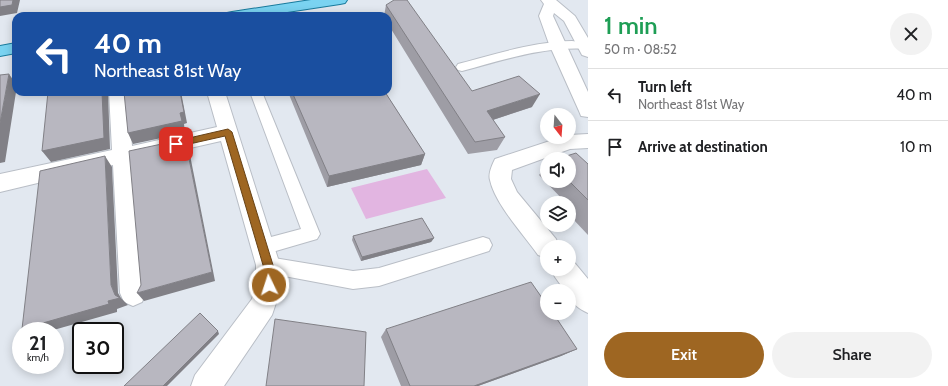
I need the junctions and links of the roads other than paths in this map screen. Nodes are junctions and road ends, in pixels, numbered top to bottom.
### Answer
1 (340, 0) edge
2 (549, 2) edge
3 (259, 12) edge
4 (557, 44) junction
5 (587, 48) edge
6 (12, 49) edge
7 (0, 51) edge
8 (462, 67) dead end
9 (118, 96) edge
10 (217, 96) edge
11 (258, 96) edge
12 (588, 111) edge
13 (228, 132) junction
14 (588, 141) edge
15 (123, 156) junction
16 (0, 183) edge
17 (542, 240) edge
18 (483, 245) dead end
19 (265, 256) junction
20 (569, 276) edge
21 (133, 293) dead end
22 (588, 300) edge
23 (206, 386) edge

1 - 3 main road
2 - 4 street
2 - 5 street
4 - 5 lane
4 - 8 lane
4 - 12 street
6 - 7 main road
9 - 15 street
10 - 13 street
11 - 19 lane
13 - 15 street
13 - 19 street
14 - 17 street
15 - 16 street
15 - 21 street
18 - 19 lane
19 - 23 street
20 - 22 street

